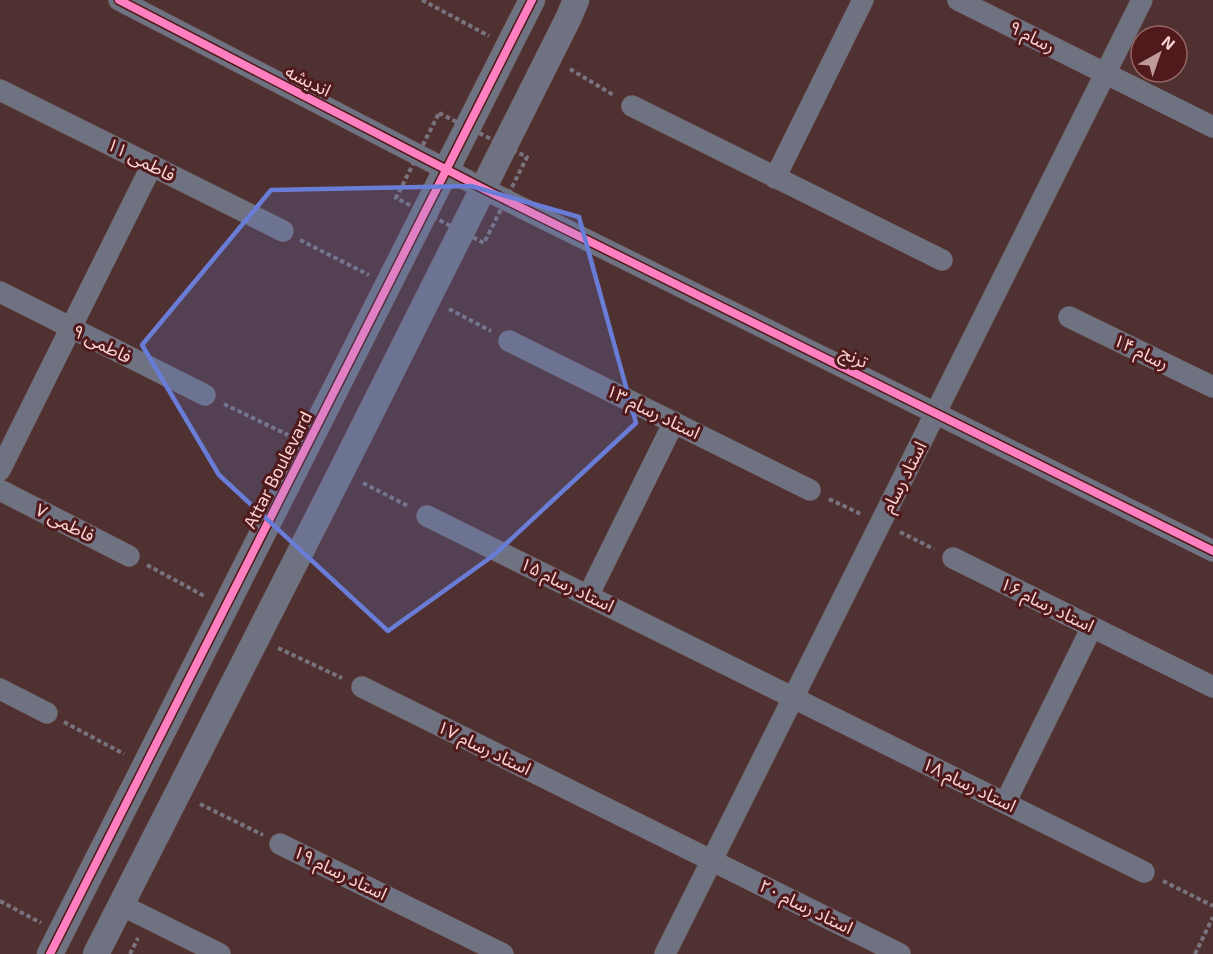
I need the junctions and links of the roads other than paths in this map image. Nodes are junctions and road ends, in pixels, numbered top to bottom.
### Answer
1 (119, 0) edge
2 (532, 0) edge
3 (576, 0) edge
4 (863, 0) edge
5 (958, 0) edge
6 (1142, 0) edge
7 (1105, 74) junction
8 (0, 90) edge
9 (632, 106) road end
10 (1213, 127) edge
11 (152, 165) junction
12 (446, 170) junction
13 (776, 178) junction
14 (482, 188) junction
15 (283, 231) road end
16 (942, 260) dead end
17 (0, 292) edge
18 (1069, 317) dead end
19 (71, 328) junction
20 (509, 340) road end
21 (1212, 385) edge
22 (204, 395) road end
23 (935, 414) junction
24 (674, 422) junction
25 (0, 470) edge
26 (0, 490) edge
27 (810, 490) road end
28 (427, 516) road end
29 (1213, 551) edge
30 (129, 555) road end
31 (953, 558) road end
32 (588, 596) junction
33 (1092, 627) junction
34 (362, 687) road end
35 (1213, 687) edge
36 (0, 689) edge
37 (793, 698) junction
38 (47, 713) road end
39 (1005, 803) junction
40 (280, 843) road end
41 (712, 861) junction
42 (1144, 872) road end
43 (121, 905) junction
44 (50, 954) edge
45 (96, 954) edge
46 (220, 954) edge
47 (503, 954) edge
48 (665, 954) edge
49 (900, 954) edge

1 - 12 street, اندیشه
2 - 12 street, Attar Boulevard
3 - 14 street
4 - 13 street
5 - 7 street, رسام ۹
6 - 7 street, استاد رسام
7 - 10 street, رسام ۹
7 - 23 street, استاد رسام
8 - 11 street, فاطمی ۱۱
9 - 13 street
11 - 15 street, فاطمی ۱۱
11 - 19 street
12 - 14 street, اندیشه
12 - 44 street, Attar Boulevard
13 - 16 street
14 - 23 street, ترنج
14 - 43 street
17 - 19 street, فاطمی ۹
18 - 21 street, رسام ۱۴
19 - 22 street, فاطمی ۹
19 - 25 street
20 - 24 street, استاد رسام ۱۳
23 - 29 street, ترنج
23 - 37 street, استاد رسام
24 - 27 street, استاد رسام ۱۳
24 - 32 street
26 - 30 street, فاطمی ۷
28 - 32 street, استاد رسام ۱۵
31 - 33 street, استاد رسام ۱۶
32 - 37 street, استاد رسام ۱۵
33 - 35 street, استاد رسام ۱۶
33 - 39 street
34 - 41 street, استاد رسام ۱۷
36 - 38 street
37 - 39 street, استاد رسام ۱۸
37 - 41 street, استاد رسام
39 - 42 street, استاد رسام ۱۸
40 - 47 street, استاد رسام ۱۹
41 - 48 street, استاد رسام
41 - 49 street, استاد رسام ۲۰
43 - 45 street
43 - 46 street

